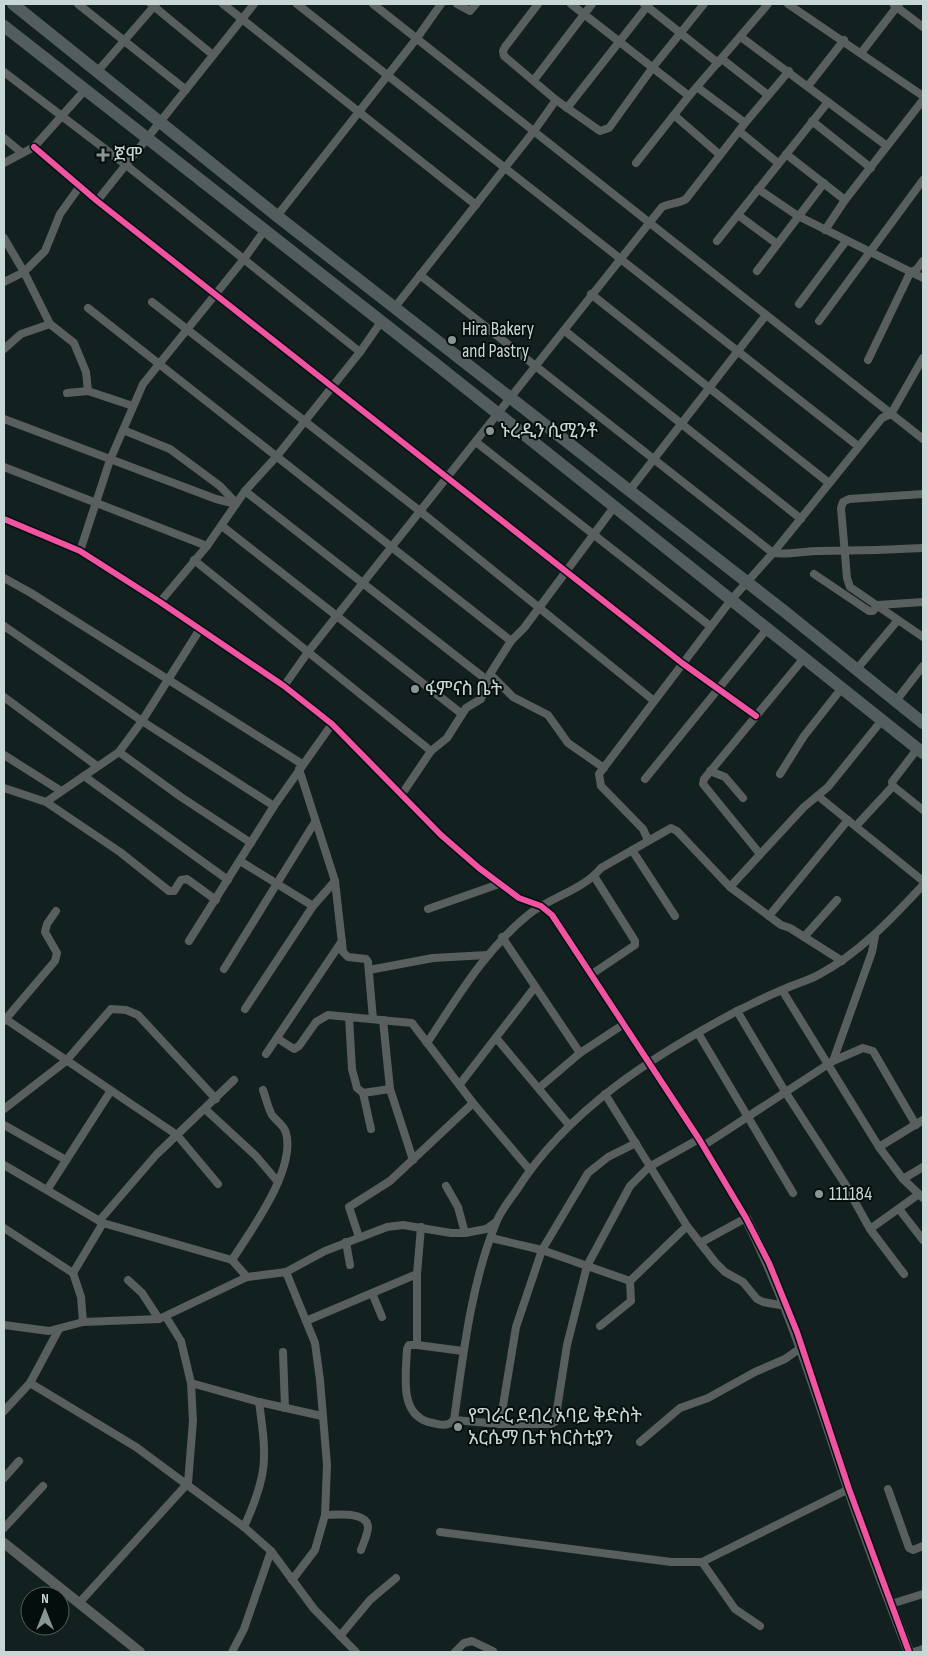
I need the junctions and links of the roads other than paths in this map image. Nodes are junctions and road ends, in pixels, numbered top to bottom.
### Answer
1 (13, 4) edge
2 (78, 4) edge
3 (223, 4) edge
4 (254, 4) edge
5 (297, 4) edge
6 (373, 4) edge
7 (441, 4) edge
8 (457, 4) edge
9 (476, 4) edge
10 (538, 4) edge
11 (571, 4) edge
12 (592, 4) edge
13 (704, 4) edge
14 (768, 4) edge
15 (788, 4) edge
16 (153, 5) edge
17 (646, 5) edge
18 (896, 5) edge
19 (584, 15) junction
20 (243, 19) junction
21 (4, 26) edge
22 (923, 27) edge
23 (680, 33) junction
24 (741, 37) junction
25 (417, 38) junction
26 (844, 40) junction
27 (123, 41) junction
28 (619, 42) junction
29 (862, 53) junction
30 (213, 55) junction
31 (720, 61) junction
32 (653, 67) junction
33 (4, 72) edge
34 (97, 72) junction
35 (789, 72) junction
36 (388, 76) junction
37 (534, 80) junction
38 (808, 86) junction
39 (697, 87) junction
40 (186, 90) junction
41 (84, 91) junction
42 (768, 95) junction
43 (689, 96) junction
44 (923, 96) edge
45 (556, 100) junction
46 (923, 100) edge
47 (828, 102) junction
48 (567, 108) junction
49 (360, 111) junction
50 (674, 115) junction
51 (62, 117) junction
52 (812, 121) junction
53 (161, 122) junction
54 (744, 123) junction
55 (739, 130) junction
56 (534, 131) junction
57 (4, 138) edge
58 (146, 139) junction
59 (888, 146) junction
60 (34, 147) junction
61 (22, 153) junction
62 (786, 154) junction
63 (720, 155) junction
64 (4, 163) edge
65 (636, 163) dead end
66 (778, 163) junction
67 (126, 165) junction
68 (506, 168) junction
69 (871, 168) junction
70 (923, 180) edge
71 (824, 182) junction
72 (80, 186) junction
73 (758, 189) junction
74 (845, 200) junction
75 (97, 201) junction
76 (476, 205) junction
77 (738, 215) junction
78 (277, 216) junction
79 (798, 216) junction
80 (650, 222) junction
81 (825, 230) junction
82 (264, 231) junction
83 (4, 238) edge
84 (846, 241) junction
85 (717, 242) dead end
86 (776, 243) junction
87 (870, 254) junction
88 (620, 258) junction
89 (244, 259) junction
90 (923, 261) edge
91 (757, 271) dead end
92 (24, 272) junction
93 (910, 273) junction
94 (420, 275) junction
95 (923, 278) edge
96 (4, 282) edge
97 (214, 294) junction
98 (591, 294) junction
99 (152, 302) dead end
100 (799, 304) dead end
101 (395, 307) junction
102 (88, 308) dead end
103 (766, 315) junction
104 (819, 320) dead end
105 (381, 322) junction
106 (50, 324) junction
107 (188, 329) junction
108 (564, 331) junction
109 (4, 349) edge
110 (738, 351) junction
111 (360, 352) junction
112 (923, 358) edge
113 (868, 360) dead end
114 (159, 363) junction
115 (537, 366) junction
116 (333, 386) junction
117 (708, 387) junction
118 (88, 391) junction
119 (67, 393) dead end
120 (509, 398) junction
121 (133, 406) junction
122 (891, 414) junction
123 (496, 415) junction
124 (4, 419) edge
125 (304, 421) junction
126 (681, 423) junction
127 (124, 430) junction
128 (923, 439) edge
129 (476, 442) junction
130 (858, 446) junction
131 (277, 456) junction
132 (653, 458) junction
133 (110, 460) junction
134 (4, 467) edge
135 (448, 478) junction
136 (829, 483) junction
137 (923, 484) edge
138 (629, 491) junction
139 (245, 492) junction
140 (920, 494) edge
141 (96, 504) junction
142 (236, 504) junction
143 (614, 507) junction
144 (421, 512) junction
145 (4, 519) edge
146 (801, 519) junction
147 (222, 526) junction
148 (594, 534) junction
149 (207, 546) junction
150 (392, 546) junction
151 (923, 548) edge
152 (80, 551) junction
153 (845, 552) junction
154 (773, 553) junction
155 (194, 560) junction
156 (566, 570) junction
157 (814, 574) dead end
158 (4, 578) edge
159 (362, 584) junction
160 (746, 584) junction
161 (731, 600) junction
162 (160, 602) junction
163 (923, 602) edge
164 (878, 605) junction
165 (538, 608) junction
166 (337, 616) junction
167 (898, 620) junction
168 (4, 626) edge
169 (710, 626) junction
170 (200, 629) junction
171 (767, 629) junction
172 (923, 637) edge
173 (511, 641) junction
174 (308, 652) junction
175 (804, 658) junction
176 (682, 663) junction
177 (923, 666) edge
178 (856, 670) junction
179 (169, 678) junction
180 (489, 678) junction
181 (284, 686) junction
182 (718, 688) junction
183 (841, 689) junction
184 (4, 697) edge
185 (653, 700) junction
186 (895, 702) junction
187 (462, 714) junction
188 (756, 716) junction
189 (882, 720) junction
190 (142, 721) junction
191 (332, 724) junction
192 (923, 724) edge
193 (920, 750) edge
194 (430, 751) junction
195 (119, 752) junction
196 (4, 755) edge
197 (97, 766) junction
198 (301, 767) junction
199 (604, 768) junction
200 (710, 771) junction
201 (780, 774) dead end
202 (84, 776) junction
203 (645, 779) dead end
204 (893, 786) junction
205 (4, 788) edge
206 (61, 791) junction
207 (402, 794) junction
208 (818, 796) junction
209 (742, 798) dead end
210 (46, 802) junction
211 (274, 806) junction
212 (923, 810) edge
213 (848, 820) junction
214 (315, 822) junction
215 (856, 826) junction
216 (648, 840) junction
217 (251, 843) junction
218 (632, 850) junction
219 (760, 854) junction
220 (240, 861) junction
221 (594, 876) junction
222 (228, 880) junction
223 (335, 881) junction
224 (923, 881) edge
225 (277, 883) junction
226 (499, 884) junction
227 (923, 885) edge
228 (730, 887) junction
229 (216, 900) junction
230 (837, 900) dead end
231 (313, 906) junction
232 (541, 906) junction
233 (428, 909) dead end
234 (56, 911) dead end
235 (674, 916) dead end
236 (769, 916) junction
237 (875, 936) junction
238 (502, 937) junction
239 (804, 937) junction
240 (189, 941) dead end
241 (342, 941) junction
242 (487, 955) junction
243 (842, 961) junction
244 (224, 969) dead end
245 (369, 970) junction
246 (592, 974) junction
247 (535, 987) junction
248 (782, 990) junction
249 (246, 1009) dead end
250 (738, 1011) junction
251 (349, 1017) junction
252 (4, 1019) edge
253 (373, 1019) junction
254 (383, 1020) junction
255 (624, 1024) junction
256 (698, 1033) junction
257 (277, 1038) junction
258 (497, 1039) junction
259 (427, 1043) junction
260 (580, 1053) junction
261 (266, 1054) dead end
262 (66, 1061) junction
263 (648, 1062) junction
264 (830, 1063) junction
265 (234, 1080) dead end
266 (460, 1084) junction
267 (539, 1088) junction
268 (390, 1089) junction
269 (263, 1090) dead end
270 (110, 1092) junction
271 (362, 1093) junction
272 (786, 1093) junction
273 (605, 1094) junction
274 (216, 1099) junction
275 (473, 1103) junction
276 (4, 1109) edge
277 (205, 1109) junction
278 (747, 1118) junction
279 (923, 1120) edge
280 (916, 1124) junction
281 (4, 1125) edge
282 (570, 1125) junction
283 (371, 1129) dead end
284 (176, 1135) junction
285 (701, 1142) junction
286 (636, 1143) junction
287 (879, 1146) junction
288 (66, 1160) junction
289 (413, 1160) junction
290 (4, 1165) edge
291 (649, 1167) junction
292 (923, 1167) edge
293 (529, 1169) junction
294 (903, 1179) junction
295 (278, 1182) junction
296 (218, 1184) dead end
297 (446, 1186) dead end
298 (47, 1190) junction
299 (793, 1193) dead end
300 (921, 1196) edge
301 (899, 1209) junction
302 (746, 1218) junction
303 (101, 1222) junction
304 (496, 1222) junction
305 (686, 1226) junction
306 (421, 1227) junction
307 (4, 1228) edge
308 (870, 1229) junction
309 (465, 1233) junction
310 (359, 1237) junction
311 (491, 1238) junction
312 (923, 1240) edge
313 (346, 1242) junction
314 (700, 1243) junction
315 (542, 1250) junction
316 (232, 1260) junction
317 (350, 1265) dead end
318 (587, 1266) junction
319 (286, 1272) junction
320 (73, 1273) junction
321 (417, 1274) junction
322 (904, 1274) dead end
323 (247, 1276) junction
324 (128, 1280) dead end
325 (630, 1281) junction
326 (372, 1293) junction
327 (786, 1306) junction
328 (382, 1317) dead end
329 (162, 1318) junction
330 (306, 1321) junction
331 (83, 1322) junction
332 (4, 1325) edge
333 (600, 1326) dead end
334 (59, 1329) junction
335 (417, 1345) junction
336 (802, 1348) junction
337 (464, 1351) junction
338 (283, 1352) dead end
339 (30, 1383) junction
340 (191, 1383) junction
341 (259, 1402) junction
342 (285, 1408) junction
343 (4, 1412) edge
344 (322, 1416) junction
345 (454, 1420) junction
346 (500, 1424) junction
347 (640, 1442) dead end
348 (19, 1461) dead end
349 (4, 1478) edge
350 (188, 1483) junction
351 (43, 1486) dead end
352 (848, 1489) junction
353 (888, 1489) dead end
354 (326, 1515) junction
355 (244, 1527) junction
356 (4, 1528) edge
357 (440, 1532) dead end
358 (4, 1543) edge
359 (923, 1546) edge
360 (361, 1550) dead end
361 (271, 1551) junction
362 (702, 1562) junction
363 (396, 1578) dead end
364 (292, 1580) junction
365 (923, 1594) edge
366 (80, 1602) junction
367 (891, 1604) junction
368 (760, 1626) dead end
369 (340, 1636) junction
370 (923, 1649) edge
371 (493, 1651) edge
372 (140, 1652) edge
373 (232, 1652) edge
374 (356, 1652) edge
375 (455, 1652) edge
376 (909, 1652) edge
377 (914, 1652) edge

1 - 34 highway
2 - 27 street
3 - 20 street
4 - 20 street
5 - 36 street
6 - 25 street
7 - 25 street
8 - 9 street
10 - 37 street
11 - 19 street
12 - 19 street
13 - 23 street
14 - 24 street
15 - 26 street
16 - 27 street
16 - 30 street
17 - 23 street
17 - 28 street
18 - 22 street
18 - 29 street
19 - 28 street
19 - 37 street
20 - 30 street
20 - 49 street
21 - 41 highway
23 - 31 street
23 - 32 street
24 - 31 street
24 - 35 street
25 - 36 street
25 - 56 street
26 - 29 street
26 - 38 street
27 - 34 street
27 - 40 street
28 - 32 street
28 - 48 street
29 - 44 street
30 - 40 street
31 - 39 street
31 - 42 street
32 - 43 street
32 - 48 street
33 - 51 street
34 - 53 highway
35 - 38 street
35 - 42 street
36 - 49 street
36 - 68 street
37 - 45 street
38 - 47 street
39 - 43 street
39 - 54 street
40 - 53 street
41 - 51 street
41 - 58 highway
42 - 54 street
43 - 50 street
45 - 48 street
45 - 56 street
46 - 59 street
47 - 52 street
47 - 59 street
49 - 76 street
49 - 78 street
50 - 63 street
50 - 65 street
51 - 60 street
51 - 67 street
52 - 62 street
52 - 69 street
53 - 58 street
53 - 78 highway
54 - 55 street
55 - 63 street
55 - 66 street
56 - 68 street
56 - 80 street
57 - 61 street
58 - 67 street
58 - 82 highway
59 - 69 street
60 - 61 street
60 - 72 street
61 - 64 street
62 - 66 street
62 - 71 street
63 - 80 street
66 - 73 street
67 - 75 street
67 - 89 street
68 - 76 street
68 - 88 street
69 - 74 street
70 - 87 street
71 - 74 street
71 - 79 street
72 - 75 street
72 - 92 street
73 - 77 street
73 - 79 street
74 - 81 street
75 - 97 street
76 - 94 street
77 - 85 street
77 - 86 street
78 - 101 highway
79 - 81 street
79 - 86 street
80 - 88 street
80 - 103 street
81 - 84 street
82 - 89 street
82 - 105 highway
83 - 92 street
84 - 87 street
84 - 100 street
86 - 91 street
87 - 93 street
87 - 104 street
88 - 98 street
88 - 110 street
89 - 97 street
89 - 111 street
90 - 93 street
92 - 96 street
92 - 106 street
93 - 95 street
93 - 113 street
94 - 101 street
94 - 115 street
97 - 107 street
97 - 116 street
98 - 108 street
98 - 117 street
99 - 107 street
101 - 120 highway
102 - 114 street
103 - 110 street
103 - 122 street
105 - 111 street
105 - 123 highway
106 - 109 street
106 - 118 street
107 - 114 street
107 - 125 street
108 - 115 street
108 - 126 street
110 - 117 street
110 - 130 street
111 - 116 street
112 - 122 street
114 - 121 street
114 - 131 street
115 - 120 street
115 - 132 street
116 - 125 street
116 - 135 street
117 - 126 street
117 - 136 street
118 - 119 street
118 - 121 street
120 - 123 street
120 - 138 highway
121 - 127 street
122 - 128 street
122 - 130 street
123 - 129 street
123 - 143 highway
124 - 133 street
125 - 131 street
125 - 144 street
126 - 132 street
126 - 146 street
127 - 133 street
127 - 142 street
129 - 135 street
129 - 148 street
130 - 136 street
131 - 139 street
131 - 150 street
132 - 138 street
132 - 154 street
133 - 141 street
133 - 142 street
134 - 141 street
135 - 144 street
135 - 156 street
136 - 146 street
137 - 140 street
138 - 160 highway
139 - 142 street
139 - 159 street
140 - 153 street
141 - 149 street
141 - 152 street
142 - 147 street
143 - 148 street
143 - 161 highway
144 - 150 street
144 - 165 street
145 - 152 street
146 - 154 street
147 - 149 street
147 - 166 street
148 - 156 street
148 - 169 street
149 - 155 street
150 - 159 street
150 - 173 street
151 - 153 street
152 - 162 street
153 - 154 street
153 - 164 street
154 - 160 street
155 - 162 street
155 - 174 street
156 - 165 street
156 - 176 street
157 - 164 street
158 - 179 street
159 - 166 street
159 - 180 street
160 - 161 street
160 - 178 highway
161 - 169 street
161 - 171 highway
162 - 170 street
163 - 164 street
164 - 167 street
165 - 173 street
165 - 185 street
166 - 174 street
166 - 187 street
167 - 172 street
167 - 178 street
168 - 190 street
169 - 176 street
170 - 179 street
170 - 181 street
171 - 175 highway
171 - 182 street
173 - 180 street
174 - 181 street
174 - 194 street
175 - 183 highway
175 - 188 street
176 - 182 street
176 - 185 street
177 - 186 street
178 - 186 highway
179 - 190 street
179 - 198 street
180 - 187 street
180 - 199 street
181 - 191 street
182 - 188 street
182 - 203 street
183 - 189 highway
183 - 201 street
184 - 197 street
185 - 199 street
186 - 192 highway
187 - 194 street
188 - 200 street
189 - 193 highway
189 - 208 street
190 - 195 street
190 - 211 street
191 - 198 street
191 - 207 street
193 - 204 street
194 - 207 street
195 - 197 street
195 - 217 street
196 - 206 street
197 - 202 street
198 - 211 street
198 - 214 street
199 - 216 street
200 - 209 street
200 - 219 street
202 - 206 street
202 - 222 street
204 - 212 street
204 - 215 street
205 - 210 street
206 - 210 street
207 - 226 street
208 - 213 street
208 - 219 street
210 - 229 street
211 - 217 street
213 - 215 street
213 - 236 street
214 - 223 street
214 - 225 street
215 - 224 street
216 - 218 street
216 - 228 street
217 - 220 street
218 - 221 street
218 - 235 street
219 - 228 street
220 - 222 street
220 - 225 street
221 - 232 street
221 - 246 street
222 - 229 street
223 - 231 street
223 - 241 street
225 - 231 street
225 - 244 street
226 - 232 street
226 - 233 street
227 - 237 street
228 - 236 street
229 - 240 street
230 - 239 street
231 - 249 street
232 - 238 street
232 - 246 street
234 - 252 street
236 - 239 street
237 - 243 street
237 - 264 street
238 - 242 street
238 - 247 street
239 - 243 street
241 - 245 street
241 - 257 street
242 - 245 street
242 - 259 street
243 - 248 street
245 - 253 street
246 - 255 street
247 - 258 street
247 - 260 street
248 - 250 street
248 - 264 street
250 - 256 street
250 - 272 street
251 - 253 street
251 - 257 street
251 - 271 street
252 - 262 street
253 - 254 street
254 - 259 street
254 - 268 street
255 - 260 street
255 - 263 street
256 - 263 street
256 - 278 street
257 - 261 street
258 - 266 street
258 - 267 street
259 - 266 street
260 - 267 street
262 - 270 street
262 - 274 street
262 - 276 street
263 - 273 street
263 - 285 street
264 - 272 street
264 - 280 street
264 - 287 street
265 - 274 street
266 - 275 street
267 - 282 street
268 - 271 street
268 - 289 street
269 - 295 street
270 - 284 street
270 - 288 street
271 - 283 street
272 - 278 street
272 - 308 street
273 - 282 street
273 - 286 street
274 - 277 street
275 - 289 street
275 - 293 street
277 - 284 street
277 - 295 street
278 - 285 street
278 - 299 street
279 - 280 street
280 - 287 street
281 - 288 street
282 - 293 street
284 - 296 street
284 - 303 street
285 - 291 street
285 - 302 street
286 - 291 street
286 - 315 street
287 - 294 street
288 - 298 street
289 - 310 street
290 - 298 street
291 - 305 street
291 - 318 street
292 - 294 street
293 - 304 street
294 - 300 street
295 - 316 street
297 - 309 street
298 - 303 street
300 - 301 street
301 - 308 street
301 - 312 street
302 - 314 street
302 - 327 street
303 - 316 street
303 - 320 street
304 - 309 street
304 - 311 street
305 - 314 street
305 - 325 street
306 - 309 street
306 - 310 street
306 - 321 street
307 - 320 street
308 - 322 street
310 - 313 street
311 - 315 street
311 - 337 street
313 - 317 street
313 - 319 street
314 - 327 street
315 - 318 street
315 - 346 street
316 - 323 street
318 - 325 street
318 - 346 street
319 - 323 street
319 - 330 street
320 - 331 street
321 - 326 street
321 - 335 street
323 - 329 street
324 - 329 street
325 - 333 street
326 - 328 street
326 - 330 street
327 - 336 street
329 - 331 street
329 - 340 street
330 - 344 street
331 - 334 street
332 - 334 street
334 - 339 street
335 - 337 street
335 - 345 street
336 - 347 street
336 - 352 street
337 - 345 street
338 - 342 street
339 - 343 street
339 - 350 street
340 - 341 street
340 - 350 street
341 - 342 street
341 - 355 street
342 - 344 street
344 - 354 street
345 - 346 street
348 - 349 street
350 - 355 street
350 - 366 street
351 - 356 street
352 - 362 street
352 - 367 street
353 - 359 street
354 - 360 street
354 - 364 street
355 - 361 street
357 - 362 street
358 - 366 street
361 - 364 street
361 - 373 street
362 - 368 street
363 - 369 street
364 - 369 street
365 - 367 street
366 - 372 street
367 - 376 street
369 - 374 street
370 - 377 street
371 - 375 street

